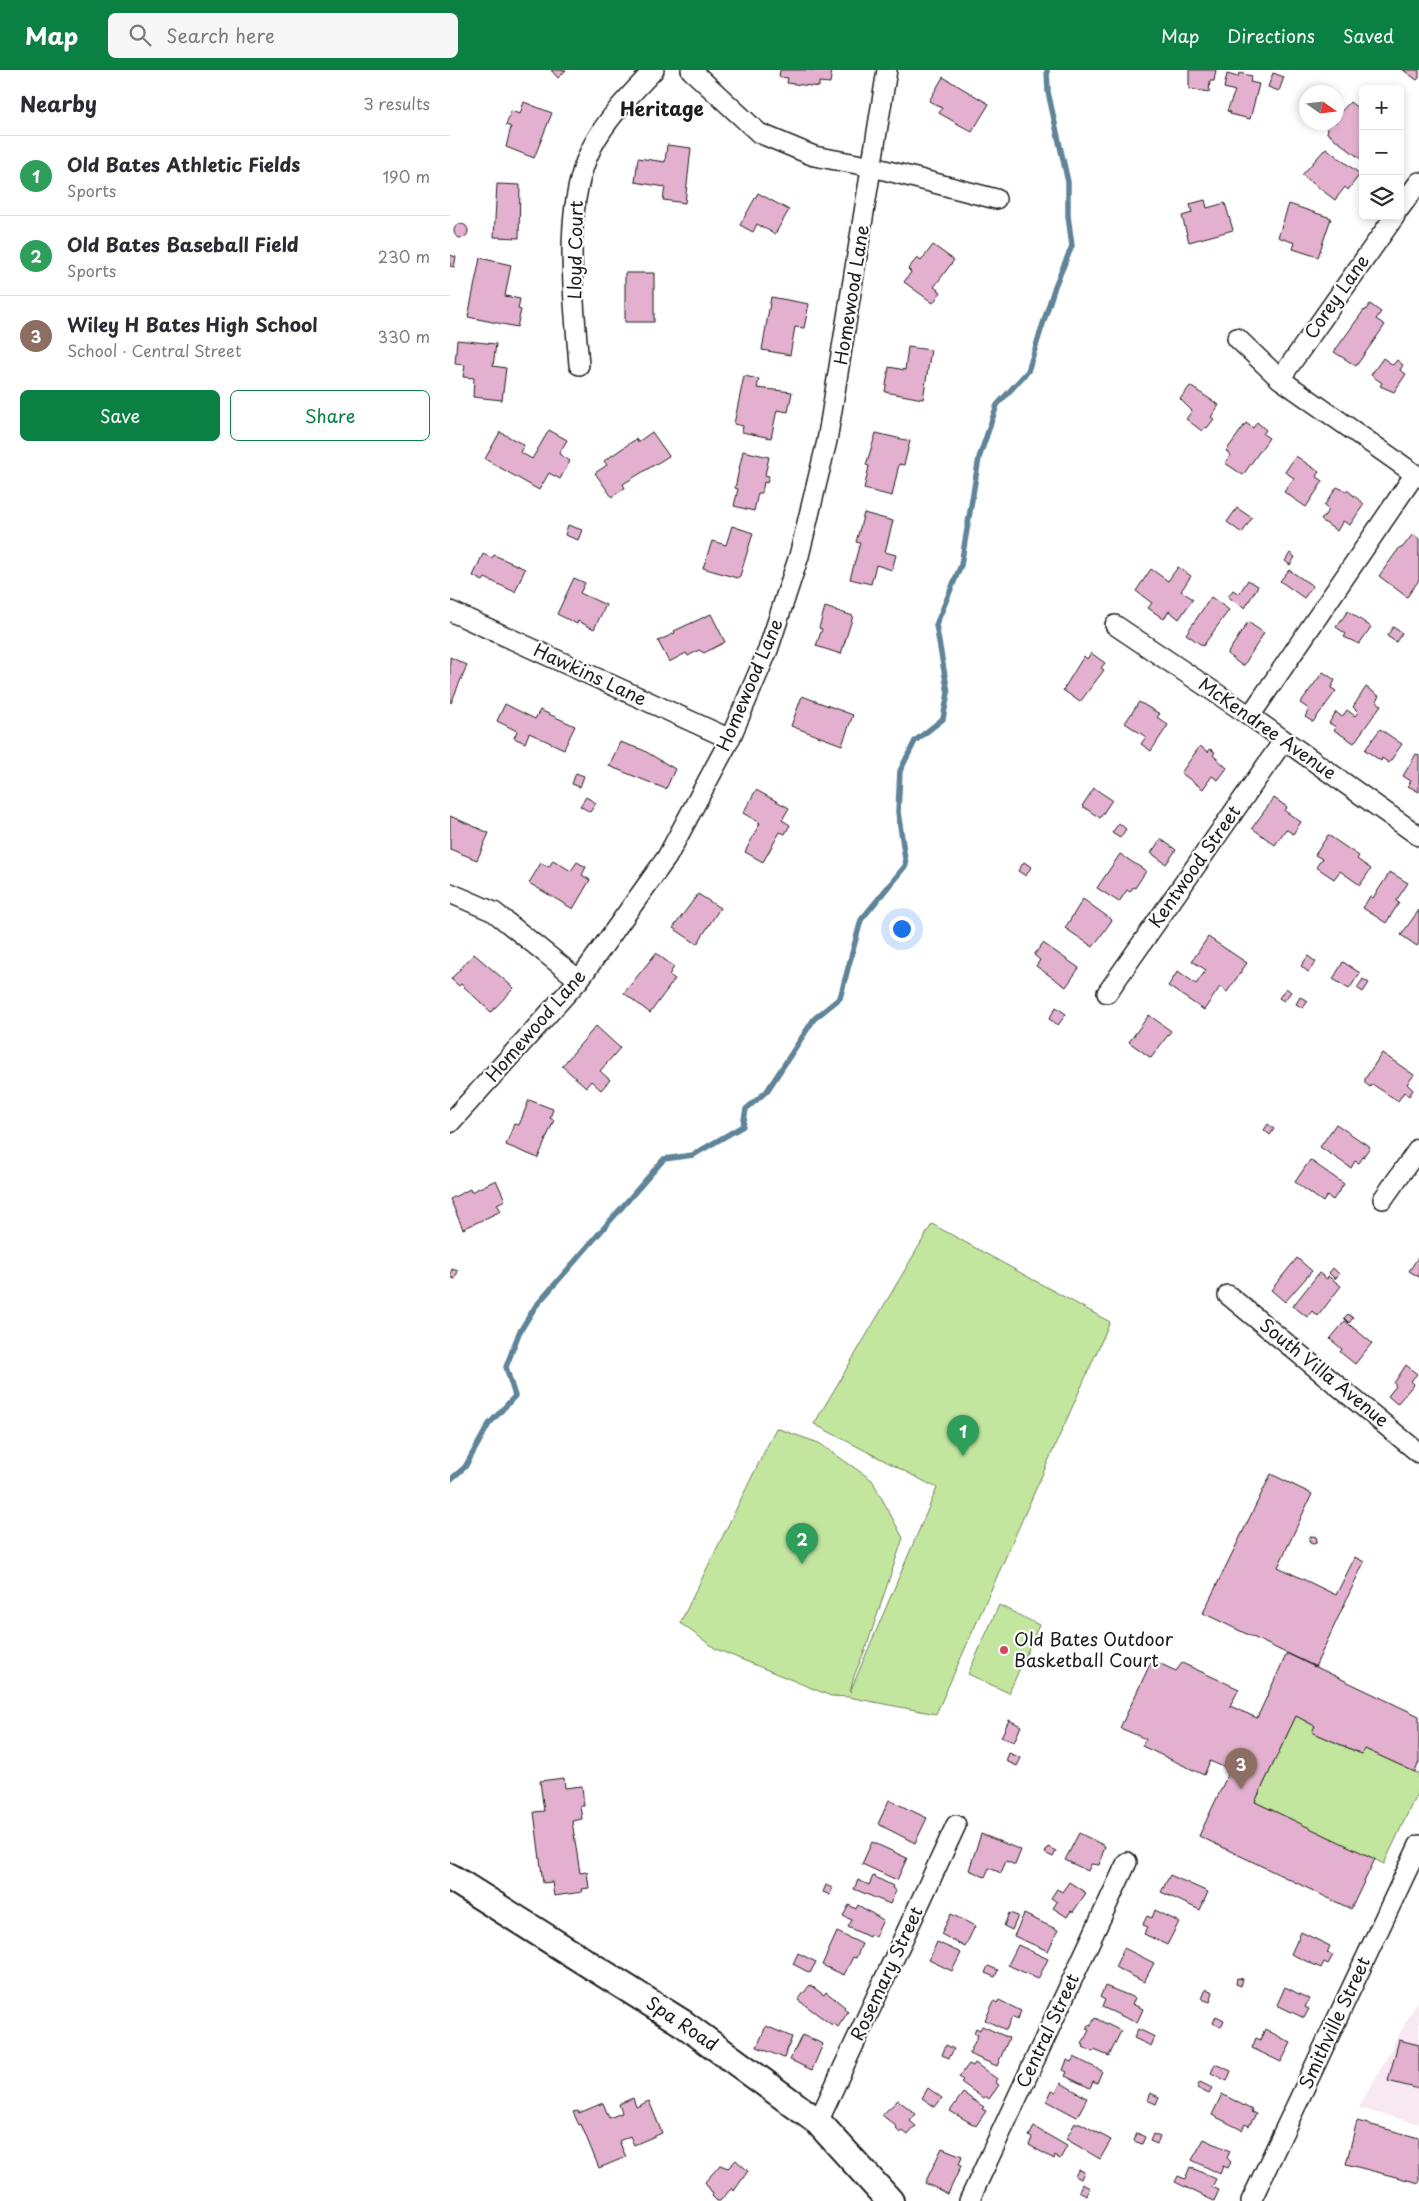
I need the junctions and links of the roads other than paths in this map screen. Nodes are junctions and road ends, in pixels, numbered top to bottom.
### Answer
1 (654, 70) edge
2 (691, 70) edge
3 (887, 70) edge
4 (873, 167) junction
5 (1419, 182) edge
6 (996, 199) dead end
7 (1404, 203) edge
8 (1392, 220) edge
9 (1237, 338) dead end
10 (579, 365) dead end
11 (1280, 378) junction
12 (1417, 475) edge
13 (450, 611) edge
14 (1115, 625) dead end
15 (1250, 716) junction
16 (730, 739) junction
17 (1284, 740) junction
18 (1419, 836) edge
19 (450, 893) edge
20 (579, 980) junction
21 (1107, 993) dead end
22 (450, 1123) edge
23 (1419, 1148) edge
24 (1383, 1199) dead end
25 (1228, 1295) dead end
26 (1419, 1452) edge
27 (956, 1826) dead end
28 (1419, 1845) edge
29 (1127, 1862) dead end
30 (450, 1877) edge
31 (818, 2122) junction
32 (890, 2201) edge
33 (969, 2201) edge
34 (1251, 2201) edge

1 - 10 street, Lloyd Court
2 - 4 street
3 - 4 street, Homewood Lane
4 - 6 street
4 - 16 street, Homewood Lane
5 - 7 street
8 - 11 street, Corey Lane
9 - 11 street
11 - 12 street
12 - 15 street
13 - 16 street, Hawkins Lane
14 - 15 street, McKendree Avenue
15 - 17 street, McKendree Avenue
16 - 20 street, Homewood Lane
17 - 18 street, McKendree Avenue
17 - 21 street, Kentwood Street
19 - 20 street
20 - 22 street, Homewood Lane
23 - 24 street
25 - 26 street, South Villa Avenue
27 - 31 street, Rosemary Street
28 - 34 street, Smithville Street
29 - 33 street, Central Street
30 - 31 main road, Spa Road
31 - 32 main road, Spa Road

